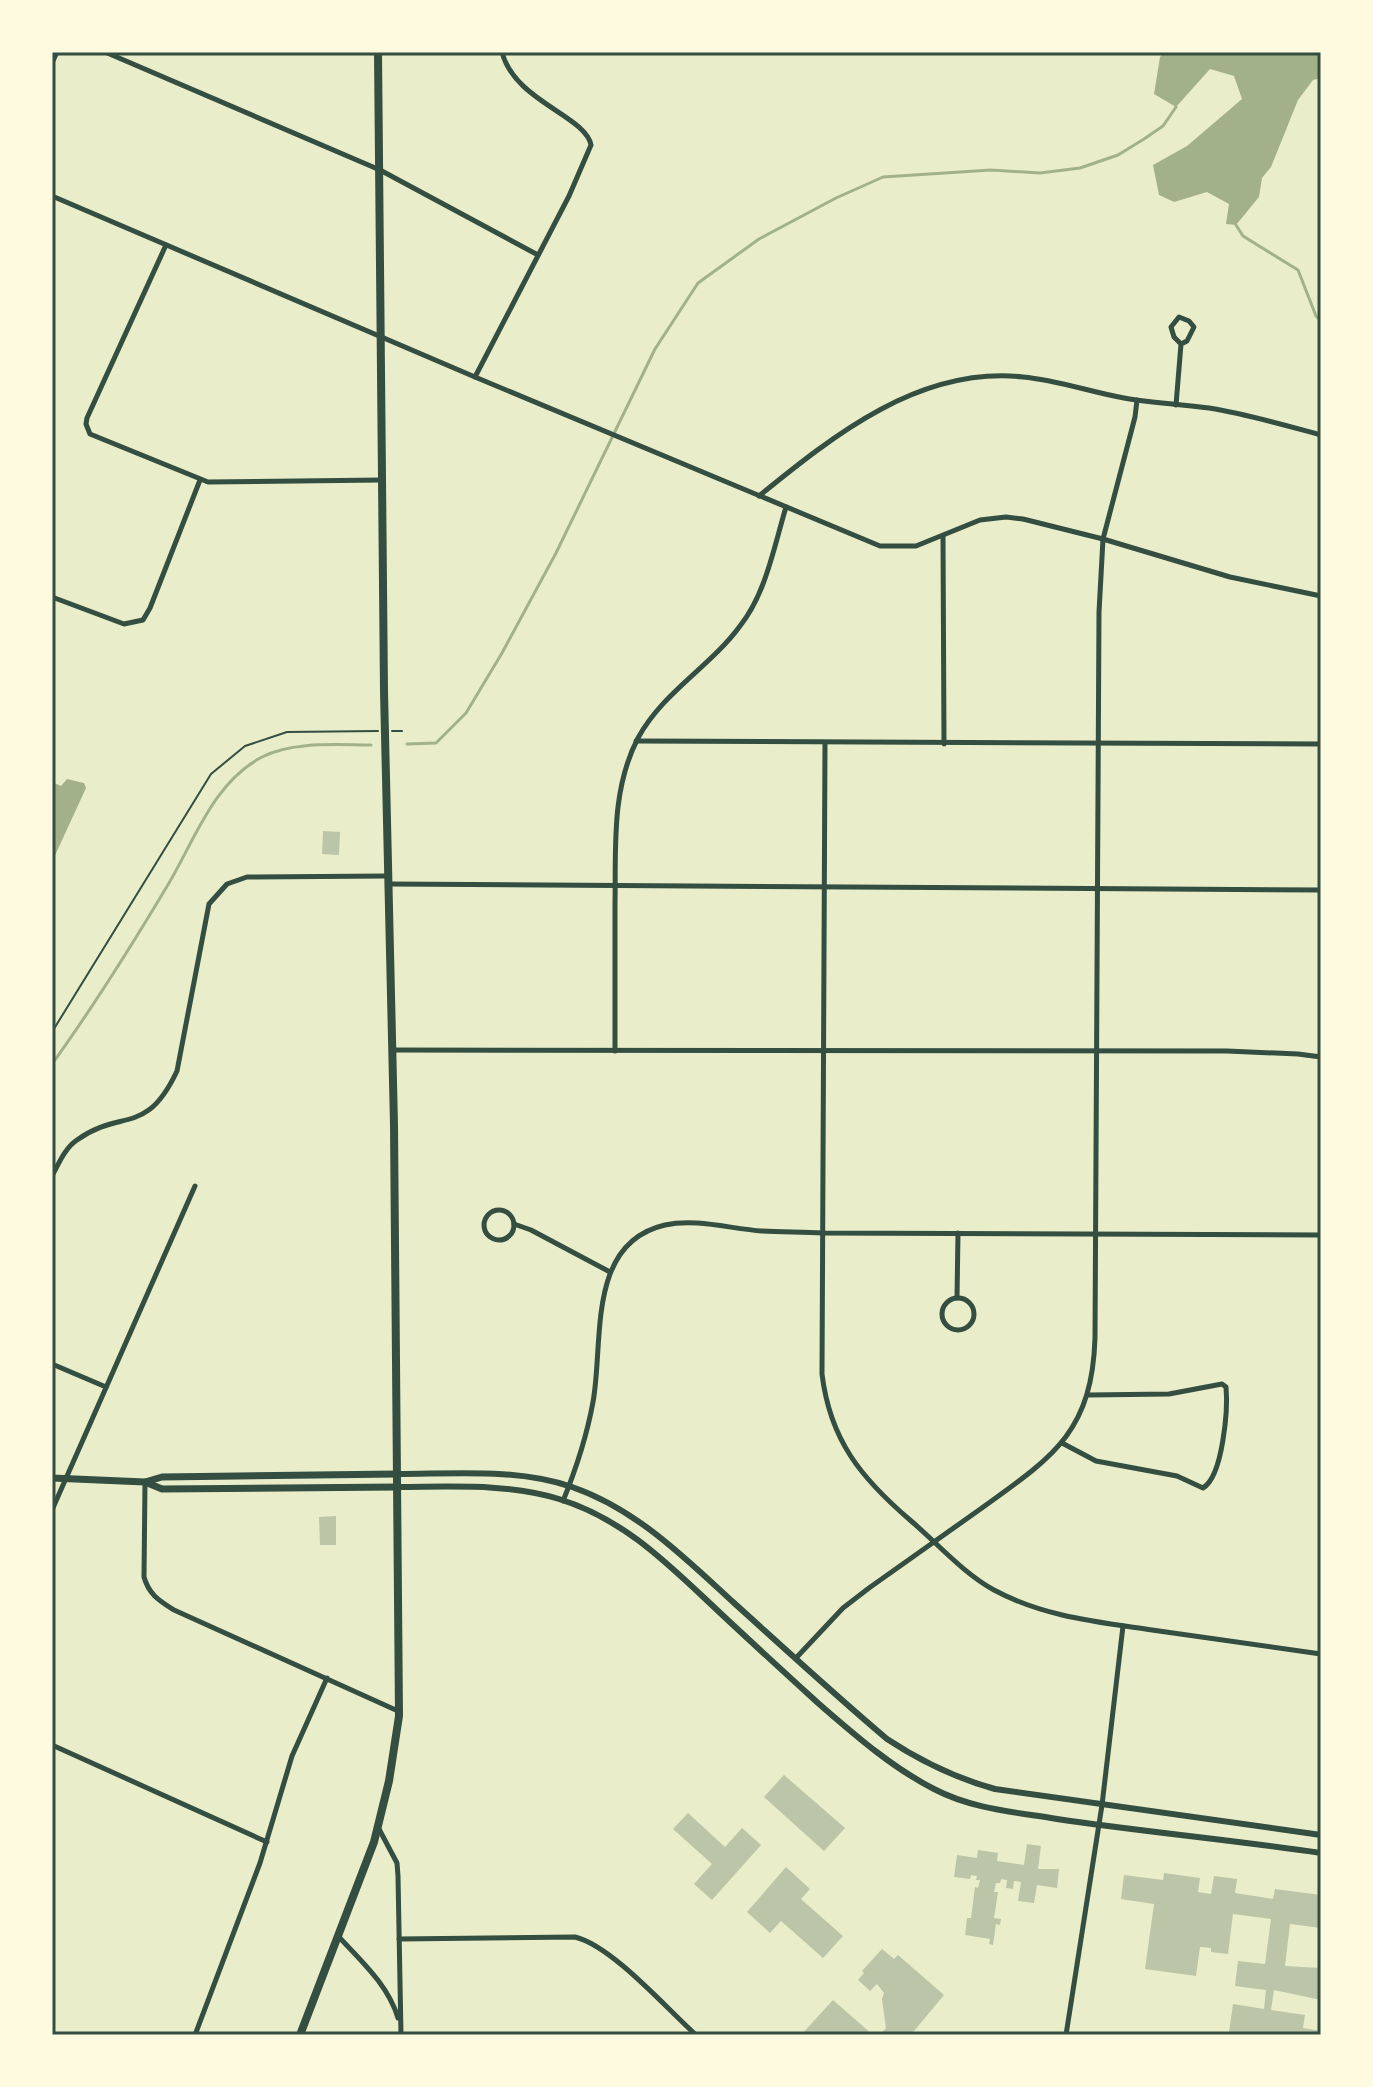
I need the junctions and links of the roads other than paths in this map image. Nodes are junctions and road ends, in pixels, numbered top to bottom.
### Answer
1 (57, 52) edge
2 (105, 52) edge
3 (378, 52) edge
4 (502, 52) edge
5 (52, 63) edge
6 (380, 170) junction
7 (52, 196) edge
8 (166, 245) junction
9 (538, 255) junction
10 (381, 337) junction
11 (1181, 344) junction
12 (475, 377) junction
13 (1137, 400) junction
14 (1176, 405) junction
15 (1321, 435) edge
16 (200, 480) junction
17 (382, 480) junction
18 (759, 496) junction
19 (786, 507) junction
20 (943, 536) junction
21 (1103, 539) junction
22 (1321, 596) edge
23 (52, 597) edge
24 (636, 741) junction
25 (825, 743) junction
26 (944, 744) junction
27 (1098, 744) junction
28 (1321, 744) edge
29 (388, 880) junction
30 (615, 887) junction
31 (824, 888) junction
32 (1097, 889) junction
33 (1321, 890) edge
34 (392, 1050) junction
35 (615, 1051) junction
36 (823, 1052) junction
37 (1096, 1052) junction
38 (1321, 1057) edge
39 (52, 1176) edge
40 (195, 1186) dead end
41 (514, 1224) junction
42 (823, 1233) junction
43 (958, 1233) junction
44 (1095, 1233) junction
45 (1321, 1235) edge
46 (610, 1272) junction
47 (957, 1298) junction
48 (52, 1364) edge
49 (106, 1387) junction
50 (1089, 1395) junction
51 (1062, 1443) junction
52 (397, 1474) junction
53 (52, 1478) edge
54 (65, 1479) junction
55 (145, 1482) junction
56 (569, 1486) junction
57 (397, 1487) junction
58 (563, 1501) junction
59 (52, 1510) edge
60 (935, 1541) junction
61 (1123, 1626) junction
62 (1321, 1654) edge
63 (796, 1658) junction
64 (327, 1678) junction
65 (399, 1711) junction
66 (52, 1745) edge
67 (1102, 1805) junction
68 (1099, 1825) junction
69 (378, 1828) junction
70 (1321, 1835) edge
71 (267, 1842) junction
72 (1321, 1853) edge
73 (338, 1936) junction
74 (399, 1939) junction
75 (400, 2025) junction
76 (195, 2035) edge
77 (300, 2035) edge
78 (401, 2035) edge
79 (696, 2035) edge
80 (1066, 2035) edge

1 - 5 street
2 - 6 street
3 - 6 highway
4 - 9 street
6 - 9 street
6 - 10 highway
7 - 8 street
8 - 10 street
8 - 16 street
9 - 12 street
10 - 12 street
10 - 17 highway
11 - 11 street
11 - 14 street
12 - 18 street
13 - 14 street
13 - 18 street
13 - 21 street
14 - 15 street
16 - 17 street
16 - 23 street
17 - 29 highway
18 - 19 street
19 - 20 street
19 - 24 street
20 - 21 street
20 - 26 street
21 - 22 street
21 - 27 street
24 - 25 street
24 - 30 street
25 - 26 street
25 - 31 street
26 - 27 street
27 - 28 street
27 - 32 street
29 - 30 street
29 - 34 highway
29 - 39 street
30 - 31 street
30 - 35 street
31 - 32 street
31 - 36 street
32 - 33 street
32 - 37 street
34 - 35 street
34 - 52 highway
35 - 36 street
36 - 37 street
36 - 42 street
37 - 38 street
37 - 44 street
40 - 49 street
41 - 41 street
41 - 46 street
42 - 43 street
42 - 46 street
42 - 60 street
43 - 44 street
43 - 47 street
44 - 45 street
44 - 50 street
46 - 56 street
47 - 47 street
48 - 49 street
49 - 54 street
50 - 51 street
50 - 51 street
51 - 60 street
52 - 55 main road
52 - 56 street
52 - 57 highway
53 - 54 main road
54 - 55 main road
54 - 59 street
55 - 57 main road
55 - 64 street
56 - 58 street
56 - 63 street
57 - 58 street
57 - 65 highway
58 - 68 street
60 - 61 street
60 - 63 street
61 - 62 street
61 - 67 street
63 - 67 street
64 - 65 street
64 - 71 street
65 - 69 highway
66 - 71 street
67 - 68 street
67 - 70 street
68 - 72 street
68 - 80 street
69 - 73 highway
69 - 74 street
71 - 76 street
73 - 75 street
73 - 77 highway
74 - 75 street
74 - 79 street
75 - 78 street

